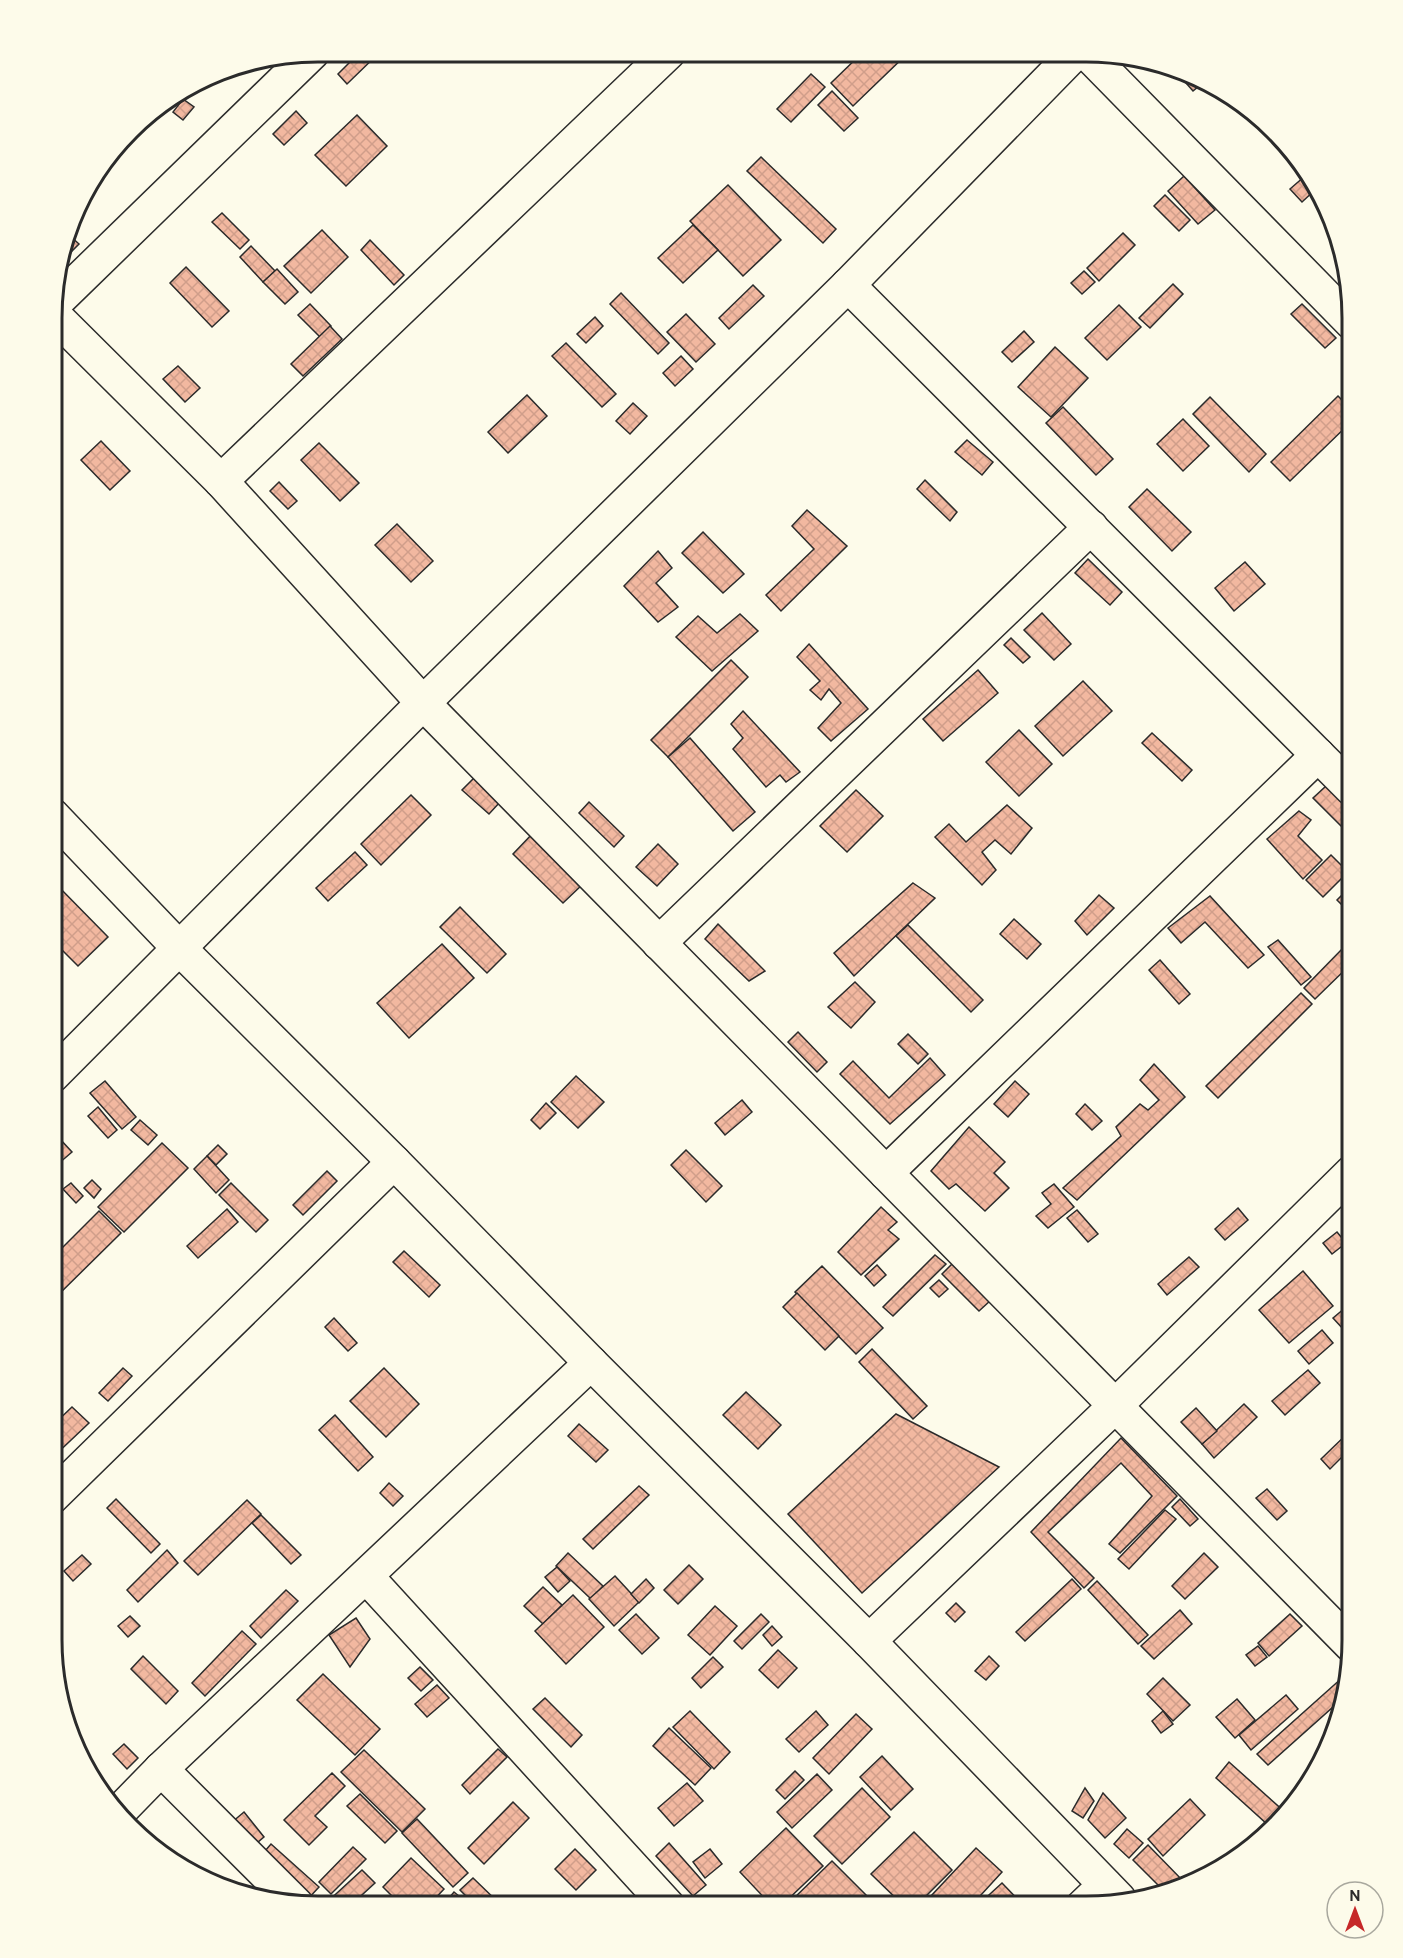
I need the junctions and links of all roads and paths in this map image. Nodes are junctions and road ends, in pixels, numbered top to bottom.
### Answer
1 (303, 62) edge
2 (659, 62) edge
3 (1067, 62) edge
4 (1096, 62) edge
5 (848, 285) junction
6 (63, 296) edge
7 (1342, 312) edge
8 (62, 323) edge
9 (221, 481) junction
10 (1091, 526) junction
11 (423, 703) junction
12 (1318, 755) junction
13 (1342, 779) edge
14 (62, 825) edge
15 (659, 943) junction
16 (179, 948) junction
17 (62, 1066) edge
18 (394, 1162) junction
19 (886, 1173) junction
20 (1342, 1190) edge
21 (591, 1363) junction
22 (1116, 1405) junction
23 (62, 1487) edge
24 (366, 1576) junction
25 (1342, 1636) edge
26 (869, 1641) junction
27 (161, 1769) junction
28 (124, 1807) edge
29 (286, 1894) edge
30 (659, 1896) edge
31 (1101, 1896) edge

1 - 6 street
2 - 9 street
3 - 5 street
4 - 7 street
5 - 10 street
5 - 11 street
8 - 9 street
9 - 11 street
10 - 12 street
10 - 15 street
11 - 15 street
11 - 16 street
12 - 13 street
12 - 19 street
14 - 16 street
15 - 19 street
16 - 17 street
16 - 18 street
18 - 21 street
18 - 23 street
19 - 22 street
20 - 22 street
21 - 24 street
21 - 26 street
22 - 25 street
22 - 26 street
24 - 27 street
24 - 30 street
26 - 31 street
27 - 28 street
27 - 29 street

